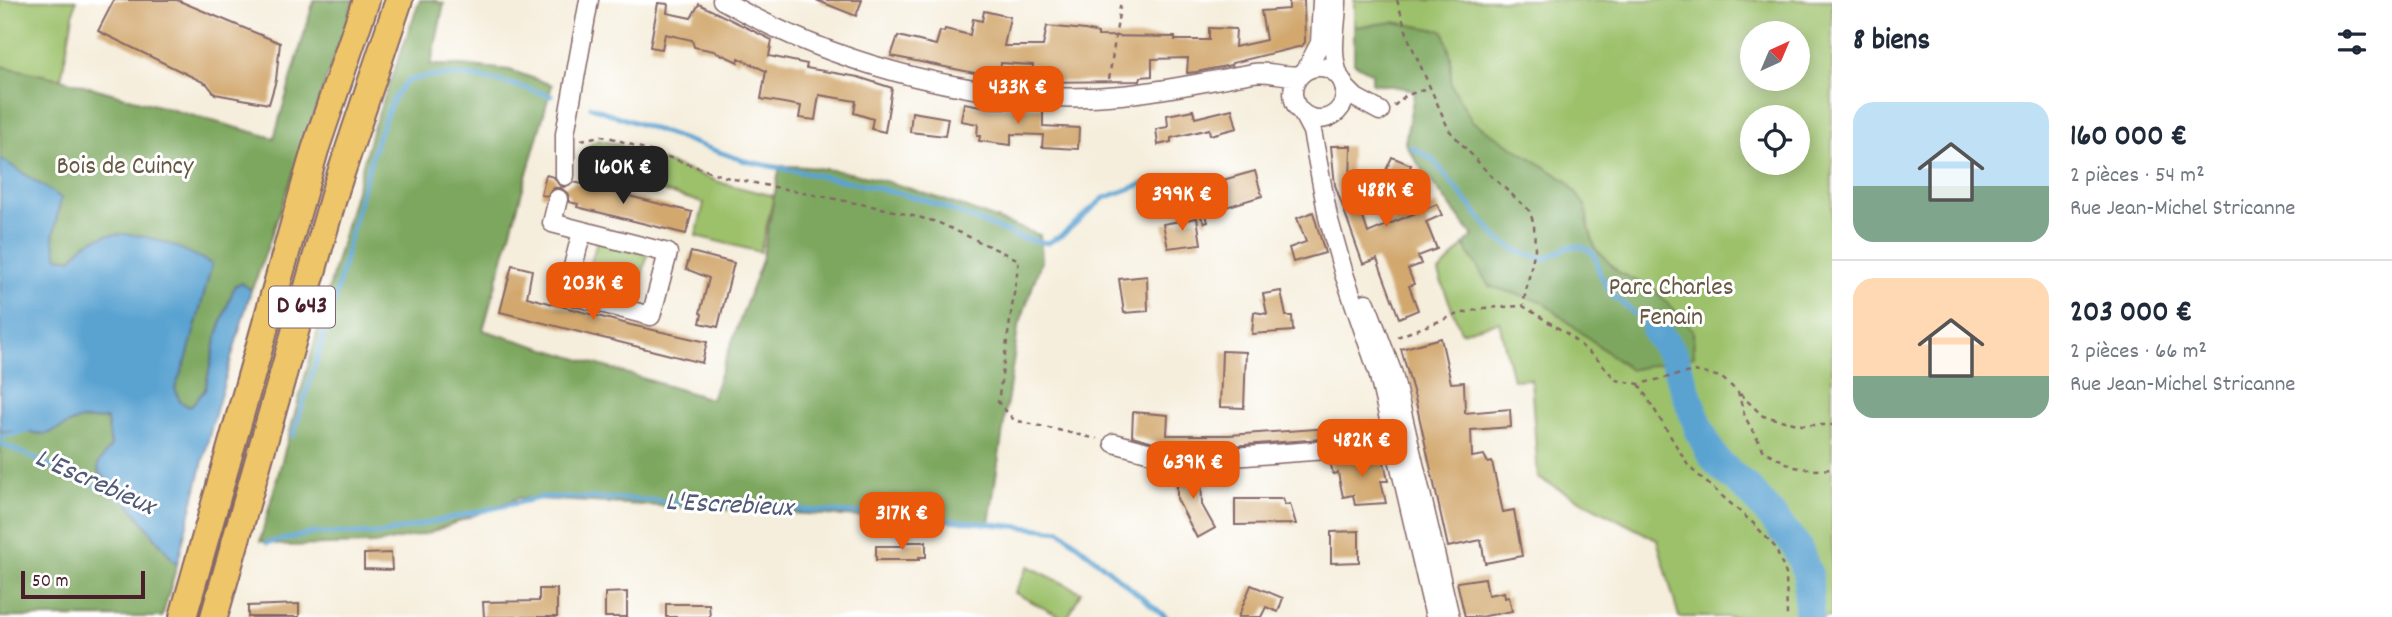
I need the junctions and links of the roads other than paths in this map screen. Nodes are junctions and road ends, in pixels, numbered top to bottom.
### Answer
1 (366, 0) edge
2 (399, 0) edge
3 (589, 0) edge
4 (722, 0) edge
5 (1322, 0) edge
6 (1337, 0) edge
7 (1303, 72) junction
8 (1246, 75) junction
9 (1342, 81) junction
10 (1298, 108) junction
11 (1335, 113) junction
12 (1319, 165) junction
13 (565, 176) dead end
14 (558, 199) dead end
15 (1332, 229) junction
16 (582, 230) junction
17 (1114, 443) road end
18 (1395, 445) junction
19 (183, 617) edge
20 (214, 617) edge
21 (1435, 617) edge
22 (1450, 617) edge

1 - 19 highway, D 643
2 - 20 highway, D 643
3 - 13 street
4 - 8 street
5 - 7 street
6 - 9 street
7 - 8 street
7 - 9 street
7 - 10 street
8 - 10 street
9 - 11 street
9 - 11 street
10 - 11 street
10 - 12 street
11 - 12 street
12 - 15 street
14 - 16 street
15 - 18 street
15 - 22 street
16 - 16 street
17 - 18 street
18 - 21 street

